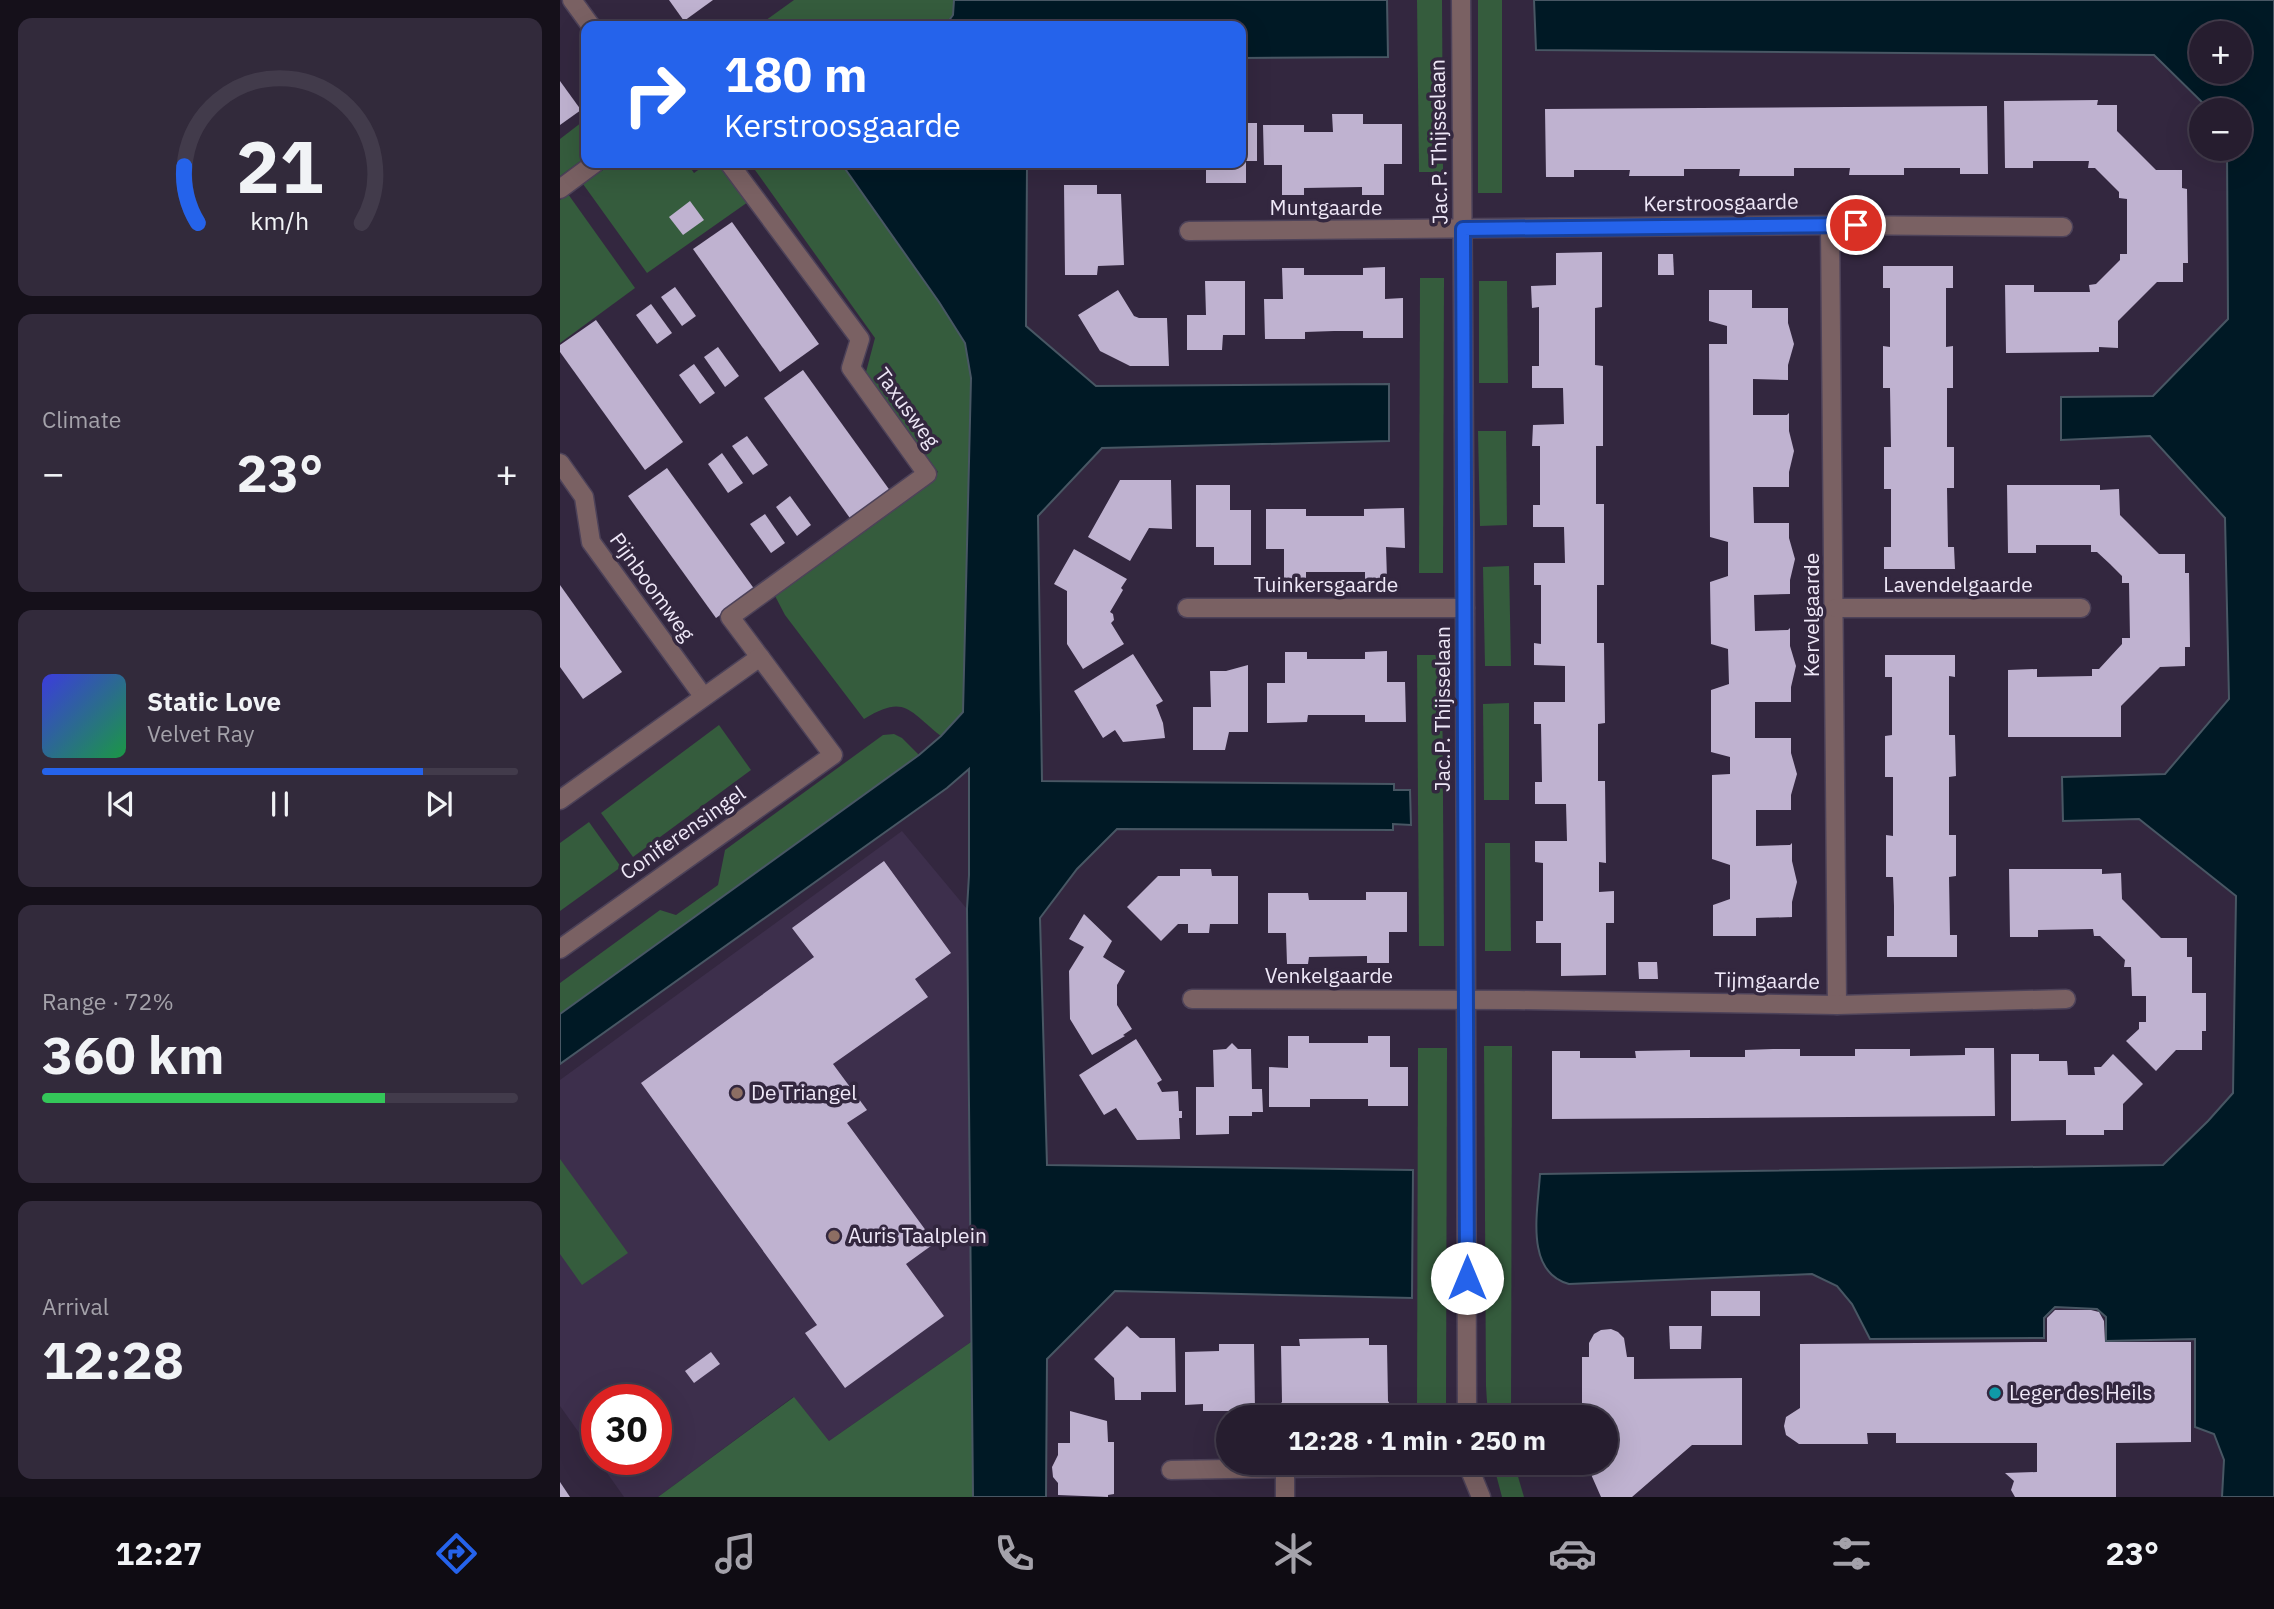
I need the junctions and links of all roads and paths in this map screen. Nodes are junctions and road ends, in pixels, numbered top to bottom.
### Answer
1 (572, 0) edge
2 (1461, 0) edge
3 (587, 21) edge
4 (588, 168) edge
5 (733, 168) edge
6 (560, 189) edge
7 (1830, 225) junction
8 (2063, 227) dead end
9 (1463, 229) junction
10 (1189, 231) dead end
11 (560, 463) edge
12 (1187, 608) dead end
13 (1465, 608) junction
14 (1835, 608) junction
15 (2081, 608) dead end
16 (760, 657) junction
17 (703, 696) junction
18 (560, 800) edge
19 (560, 949) edge
20 (1192, 999) dead end
21 (2066, 999) dead end
22 (1467, 1000) junction
23 (1837, 1005) junction
24 (1467, 1405) edge
25 (1171, 1469) dead end
26 (1216, 1469) edge
27 (1285, 1475) edge
28 (1472, 1475) edge
29 (1285, 1497) edge
30 (1481, 1497) edge

1 - 3 street
2 - 9 street, Jac.P. Thijsselaan
4 - 6 street
5 - 16 street, Taxusweg
7 - 8 street, Kerstroosgaarde
7 - 9 street, Kerstroosgaarde
7 - 14 street, Kervelgaarde
9 - 10 street, Muntgaarde
9 - 13 street, Jac.P. Thijsselaan
11 - 17 street, Pijnboomweg
12 - 13 street, Tuinkersgaarde
13 - 22 street, Jac.P. Thijsselaan
14 - 15 street, Lavendelgaarde
14 - 23 street, Kervelgaarde
16 - 17 street
16 - 19 street, Coniferensingel
17 - 18 street
20 - 22 street, Venkelgaarde
21 - 23 street, Tijmgaarde
22 - 23 street, Tijmgaarde
22 - 24 street, Jac.P. Thijsselaan
25 - 26 street
27 - 29 street
28 - 30 street

